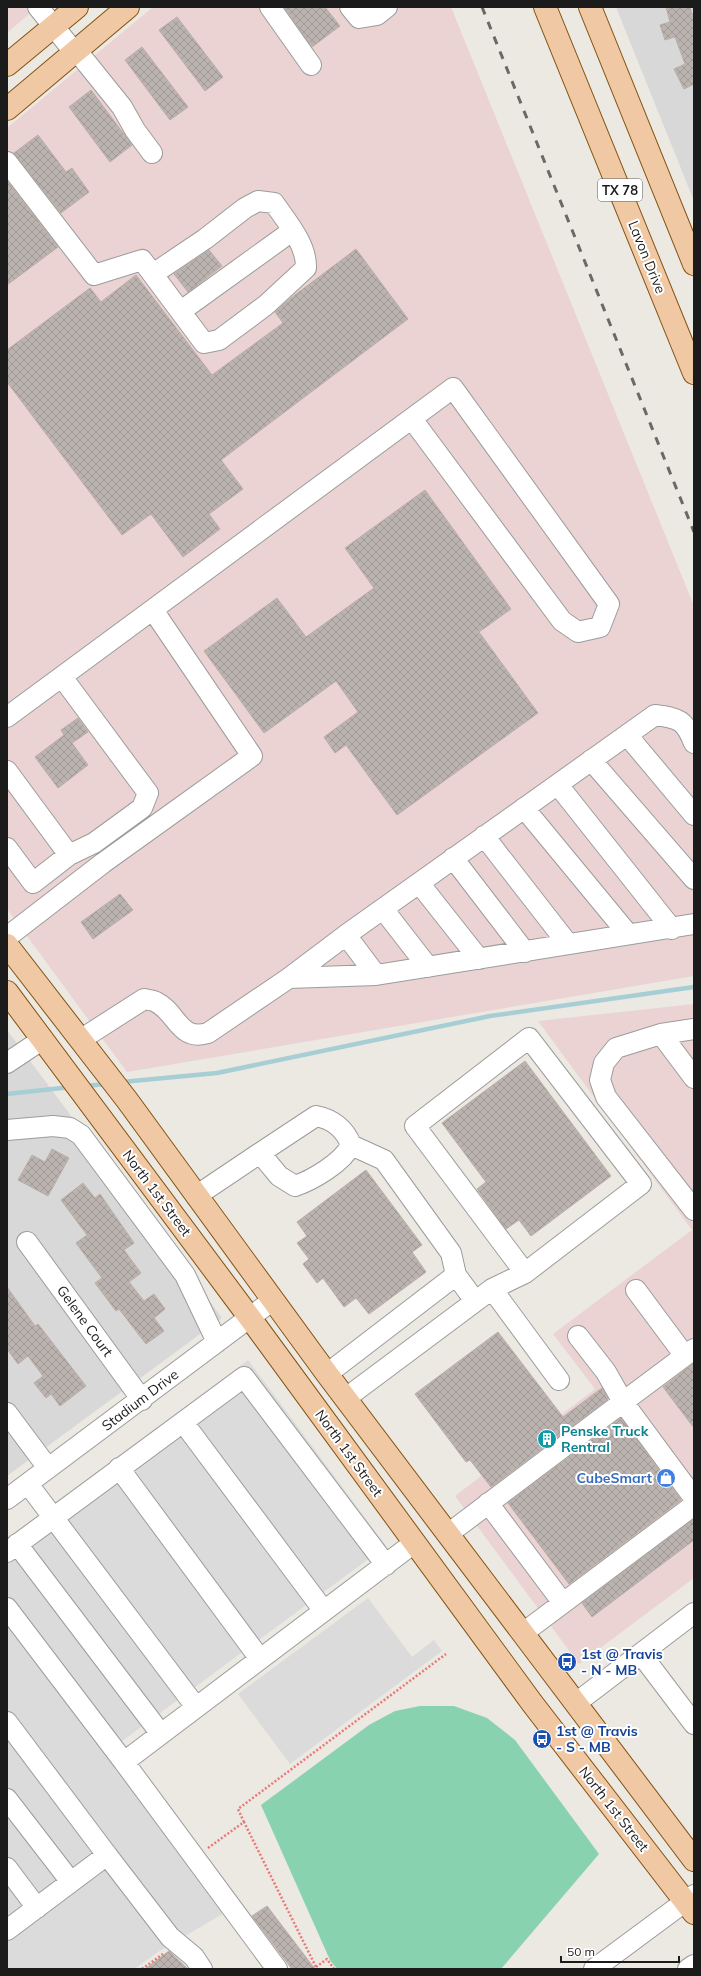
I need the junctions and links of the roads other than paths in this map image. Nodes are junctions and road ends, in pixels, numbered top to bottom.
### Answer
1 (38, 7) edge
2 (77, 7) edge
3 (128, 7) edge
4 (270, 7) edge
5 (350, 7) edge
6 (386, 7) edge
7 (545, 7) edge
8 (590, 7) edge
9 (53, 27) junction
10 (76, 52) junction
11 (312, 64) dead end
12 (7, 65) edge
13 (7, 109) edge
14 (152, 153) dead end
15 (7, 162) edge
16 (292, 231) junction
17 (694, 264) edge
18 (154, 274) junction
19 (181, 311) junction
20 (694, 374) edge
21 (412, 419) junction
22 (153, 610) junction
23 (62, 677) junction
24 (7, 717) edge
25 (626, 735) junction
26 (694, 743) edge
27 (592, 760) junction
28 (7, 771) edge
29 (558, 785) junction
30 (524, 808) junction
31 (694, 815) edge
32 (484, 836) junction
33 (7, 848) edge
34 (68, 855) junction
35 (453, 858) junction
36 (694, 879) edge
37 (419, 883) junction
38 (383, 909) junction
39 (694, 924) edge
40 (672, 929) junction
41 (628, 934) junction
42 (346, 935) junction
43 (7, 937) edge
44 (568, 944) junction
45 (7, 945) edge
46 (525, 952) junction
47 (479, 959) junction
48 (428, 967) junction
49 (376, 975) junction
50 (290, 978) junction
51 (7, 992) edge
52 (694, 1028) edge
53 (662, 1034) junction
54 (43, 1039) junction
55 (85, 1046) junction
56 (7, 1063) edge
57 (694, 1078) edge
58 (94, 1109) junction
59 (7, 1130) edge
60 (351, 1145) junction
61 (260, 1153) junction
62 (196, 1196) junction
63 (694, 1210) edge
64 (27, 1242) dead end
65 (525, 1273) junction
66 (456, 1275) junction
67 (492, 1289) junction
68 (636, 1290) dead end
69 (273, 1300) junction
70 (475, 1301) junction
71 (250, 1318) junction
72 (578, 1336) dead end
73 (218, 1342) junction
74 (689, 1352) edge
75 (327, 1374) junction
76 (559, 1380) dead end
77 (346, 1398) junction
78 (142, 1400) junction
79 (623, 1402) junction
80 (7, 1413) edge
81 (183, 1422) junction
82 (48, 1468) junction
83 (119, 1468) junction
84 (28, 1484) junction
85 (694, 1498) edge
86 (7, 1499) edge
87 (488, 1504) junction
88 (694, 1505) edge
89 (52, 1517) junction
90 (448, 1534) junction
91 (414, 1543) junction
92 (12, 1548) edge
93 (386, 1565) junction
94 (563, 1603) junction
95 (7, 1608) edge
96 (324, 1611) junction
97 (694, 1613) edge
98 (523, 1633) junction
99 (641, 1654) junction
100 (260, 1659) junction
101 (576, 1703) junction
102 (196, 1707) junction
103 (7, 1722) edge
104 (548, 1724) junction
105 (694, 1724) edge
106 (161, 1734) junction
107 (124, 1762) junction
108 (7, 1799) edge
109 (107, 1855) junction
110 (694, 1860) edge
111 (7, 1868) edge
112 (71, 1882) junction
113 (691, 1903) edge
114 (37, 1908) junction
115 (7, 1930) edge
116 (694, 1965) edge
117 (274, 1968) edge
118 (202, 1969) edge
119 (594, 1969) edge
120 (688, 1969) edge

1 - 9 street
2 - 9 main road
3 - 10 main road
4 - 11 street
5 - 6 street
7 - 20 main road, Lavon Drive / TX 78
8 - 17 main road, TX 78
9 - 10 street
9 - 12 main road
10 - 13 main road
10 - 14 street
15 - 18 street
16 - 18 street
16 - 19 street
16 - 19 street
18 - 19 street
21 - 21 street
21 - 22 street
22 - 23 street
22 - 43 street
23 - 24 street
23 - 34 street
25 - 26 street
25 - 27 street
25 - 31 street
27 - 29 street
27 - 36 street
28 - 34 street
29 - 30 street
29 - 40 street
30 - 32 street
30 - 41 street
32 - 35 street
32 - 44 street
33 - 34 street
35 - 37 street
35 - 46 street
37 - 38 street
37 - 47 street
38 - 42 street
38 - 48 street
39 - 40 street
40 - 41 street
41 - 44 street
42 - 49 street
42 - 50 street
44 - 46 street
45 - 55 main road, North 1st Street
46 - 47 street
47 - 48 street
48 - 49 street
49 - 50 street
50 - 55 street
51 - 54 main road, North 1st Street
52 - 53 street
53 - 57 street
53 - 63 street
54 - 56 street
54 - 58 main road, North 1st Street
55 - 62 main road, North 1st Street
58 - 62 main road
58 - 71 main road, North 1st Street
59 - 73 street
60 - 61 street
60 - 61 street
60 - 66 street
61 - 62 street
62 - 69 main road, North 1st Street
64 - 78 street, Gelene Court
65 - 65 street
65 - 67 street
66 - 70 street
66 - 75 street
67 - 70 street
67 - 76 street
68 - 74 street
69 - 71 street, Stadium Drive
69 - 75 main road, North 1st Street
70 - 77 street
71 - 73 street, Stadium Drive
71 - 91 main road, North 1st Street
72 - 79 street
73 - 78 street, Stadium Drive
74 - 79 street
75 - 77 main road, North 1st Street
77 - 90 main road, North 1st Street
78 - 82 street, Stadium Drive
79 - 85 street
79 - 87 street
80 - 82 street
81 - 83 street
81 - 93 street
81 - 96 street
82 - 84 street, Stadium Drive
83 - 89 street
83 - 100 street
84 - 86 street, Stadium Drive
84 - 89 street
87 - 90 street
87 - 94 street
88 - 94 street
89 - 92 street
89 - 102 street
90 - 98 main road, North 1st Street
91 - 93 street
91 - 104 main road, North 1st Street
92 - 106 street
93 - 96 street
94 - 98 street
95 - 107 street
96 - 100 street
97 - 99 street
98 - 101 main road, North 1st Street
99 - 101 street
99 - 105 street
100 - 102 street
101 - 104 main road
101 - 110 main road, North 1st Street
102 - 106 street
103 - 109 street
104 - 113 main road, North 1st Street
106 - 107 street
107 - 117 street
108 - 112 street
109 - 112 street
109 - 118 street
111 - 114 street
112 - 114 street
113 - 119 street
114 - 115 street
116 - 120 street

